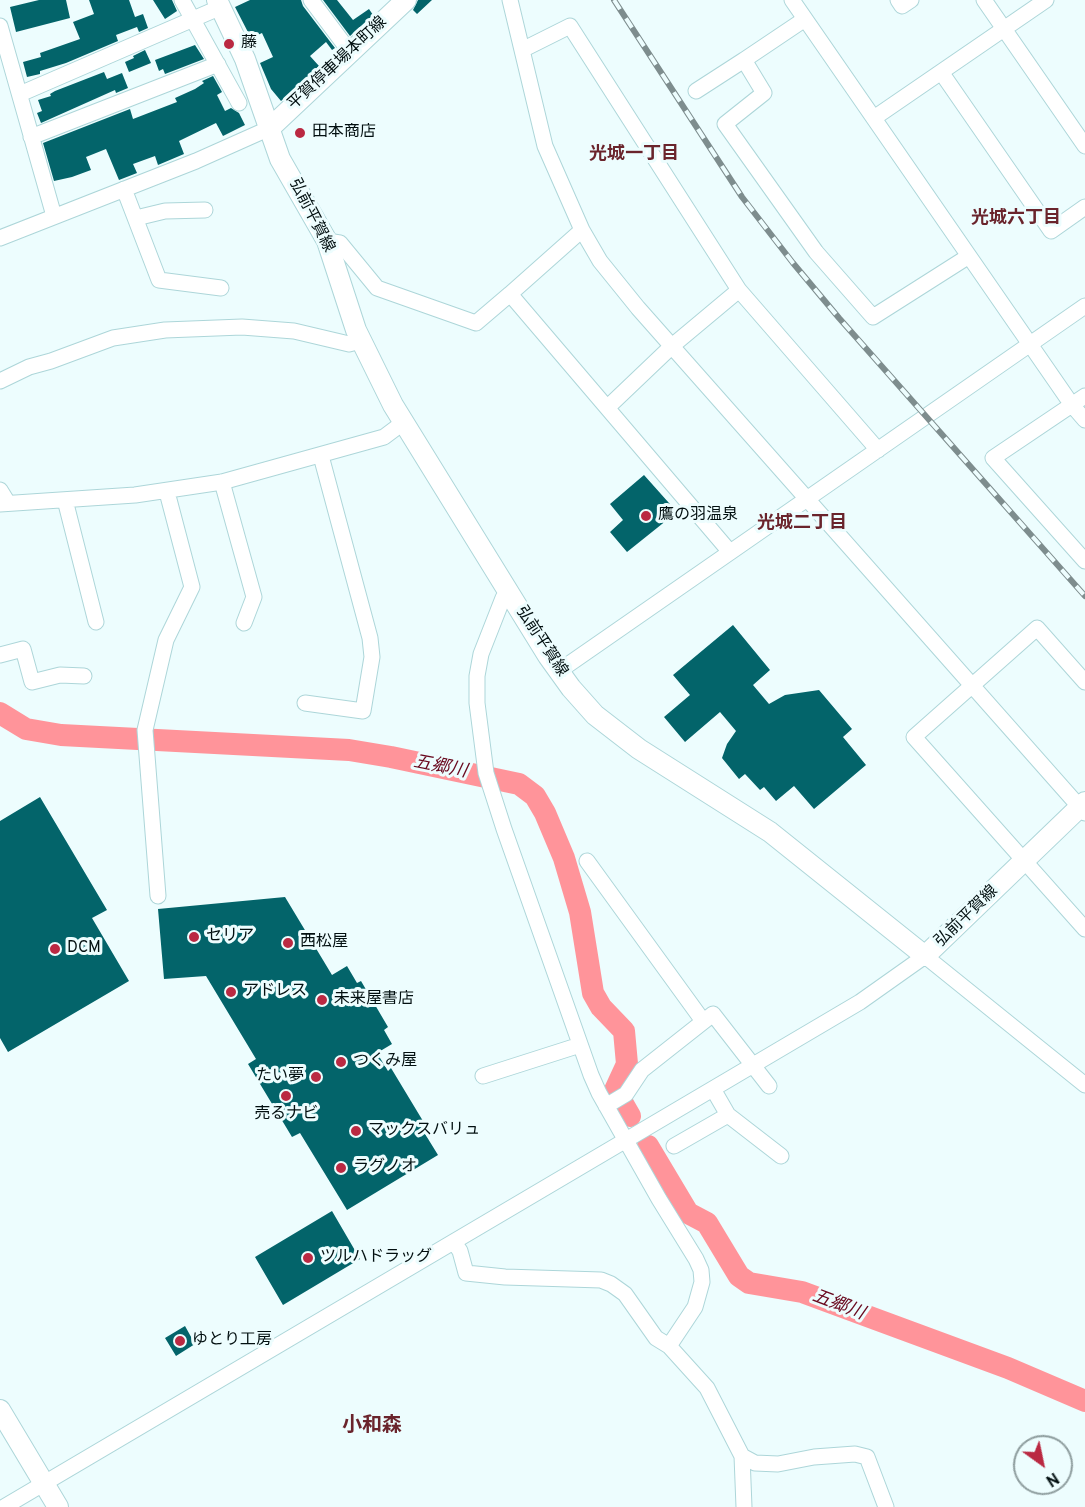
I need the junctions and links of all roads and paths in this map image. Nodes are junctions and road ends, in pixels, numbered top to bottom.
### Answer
1 (182, 0) edge
2 (311, 0) edge
3 (406, 0) edge
4 (510, 0) edge
5 (792, 0) edge
6 (898, 0) edge
7 (911, 0) edge
8 (984, 0) edge
9 (1046, 0) edge
10 (219, 3) edge
11 (805, 19) junction
12 (193, 20) junction
13 (0, 26) edge
14 (1004, 29) junction
15 (522, 50) junction
16 (351, 52) junction
17 (744, 60) junction
18 (218, 64) junction
19 (941, 72) junction
20 (696, 91) dead end
21 (20, 94) junction
22 (239, 103) dead end
23 (874, 118) junction
24 (270, 128) junction
25 (31, 137) junction
26 (1085, 146) edge
27 (124, 189) junction
28 (1085, 207) edge
29 (205, 210) dead end
30 (54, 216) junction
31 (136, 218) junction
32 (582, 230) junction
33 (0, 238) edge
34 (327, 241) junction
35 (969, 256) junction
36 (221, 288) dead end
37 (739, 290) junction
38 (510, 294) junction
39 (1085, 306) edge
40 (361, 341) junction
41 (1029, 344) junction
42 (672, 346) junction
43 (0, 381) edge
44 (1085, 396) edge
45 (1071, 405) junction
46 (608, 407) junction
47 (1085, 420) edge
48 (404, 422) junction
49 (878, 450) junction
50 (321, 456) junction
51 (222, 482) junction
52 (0, 490) edge
53 (167, 492) junction
54 (807, 499) junction
55 (65, 500) junction
56 (4, 504) edge
57 (730, 552) junction
58 (1085, 561) edge
59 (509, 593) junction
60 (96, 622) dead end
61 (244, 623) dead end
62 (0, 655) edge
63 (559, 671) junction
64 (84, 676) dead end
65 (1085, 682) edge
66 (972, 685) junction
67 (305, 703) dead end
68 (1083, 808) edge
69 (1025, 860) junction
70 (587, 861) dead end
71 (158, 896) dead end
72 (1085, 929) edge
73 (925, 956) junction
74 (704, 1021) junction
75 (580, 1045) junction
76 (753, 1066) junction
77 (483, 1076) dead end
78 (1085, 1085) edge
79 (769, 1086) dead end
80 (713, 1089) junction
81 (615, 1100) junction
82 (728, 1115) junction
83 (626, 1140) junction
84 (674, 1146) dead end
85 (781, 1156) dead end
86 (454, 1242) junction
87 (669, 1346) junction
88 (0, 1410) edge
89 (742, 1456) junction
90 (44, 1484) junction
91 (4, 1507) edge
92 (58, 1507) edge
93 (744, 1507) edge
94 (886, 1507) edge

1 - 12 street
2 - 16 street
3 - 16 main road, 平賀停車場本町線
4 - 15 street
5 - 11 street
6 - 7 street
8 - 14 street
9 - 14 street
10 - 12 street
10 - 24 main road, 弘前平賀線
11 - 17 street
11 - 23 street
12 - 18 street
12 - 21 street
13 - 21 street
14 - 19 street
14 - 26 street
15 - 32 street
15 - 37 street
16 - 24 main road, 平賀停車場本町線
17 - 20 street
17 - 35 street
18 - 22 street
18 - 25 street
19 - 23 street
19 - 28 street
21 - 25 street
23 - 35 street
24 - 27 street
24 - 34 main road, 弘前平賀線
25 - 30 street
27 - 30 street
27 - 31 street
29 - 31 street
30 - 33 street
31 - 36 street
32 - 38 street
32 - 42 street
34 - 38 street
34 - 40 main road, 弘前平賀線
35 - 41 street
37 - 42 street
37 - 49 street
38 - 46 street
39 - 41 street
40 - 43 street
40 - 48 main road, 弘前平賀線
41 - 45 street
41 - 49 street
42 - 46 street
42 - 54 street
44 - 45 street
45 - 47 street
45 - 58 street
46 - 57 street
48 - 50 street
48 - 59 main road, 弘前平賀線
49 - 54 street
50 - 51 street
50 - 67 street
51 - 53 street
51 - 61 street
52 - 56 street
53 - 55 street
53 - 71 street
54 - 57 street
54 - 66 street
55 - 56 street
55 - 60 street
57 - 63 street
59 - 63 main road, 弘前平賀線
59 - 75 street
62 - 64 street
63 - 73 main road, 弘前平賀線
65 - 66 street
66 - 68 street
66 - 69 street
68 - 69 main road, 弘前平賀線
69 - 72 street
69 - 73 main road, 弘前平賀線
70 - 74 street
73 - 76 street
73 - 78 street
74 - 76 street
74 - 81 street
75 - 77 street
75 - 81 street
76 - 79 street
76 - 80 street
80 - 82 street
80 - 83 street
81 - 83 street
82 - 84 street
82 - 85 street
83 - 86 street
83 - 87 street
86 - 87 street
86 - 90 street
87 - 89 street
88 - 90 main road
89 - 93 street
89 - 94 street
90 - 91 street
90 - 92 main road

